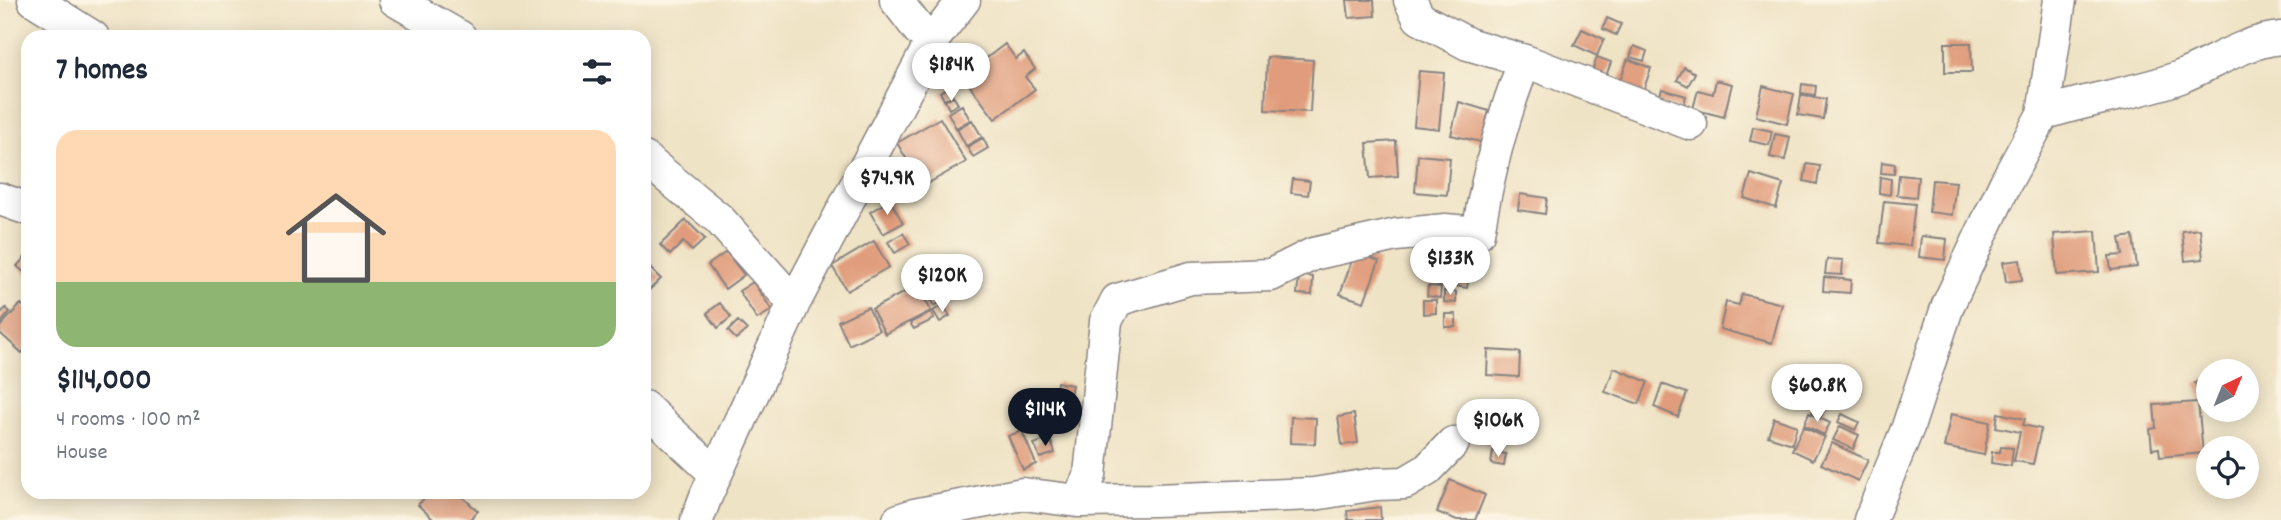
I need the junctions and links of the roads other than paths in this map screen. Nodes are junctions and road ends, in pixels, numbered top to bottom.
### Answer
1 (34, 0) edge
2 (395, 0) edge
3 (896, 0) edge
4 (964, 0) edge
5 (1409, 0) edge
6 (2060, 0) edge
7 (82, 30) edge
8 (448, 30) edge
9 (2281, 38) edge
10 (932, 41) junction
11 (1525, 61) junction
12 (2043, 114) junction
13 (1691, 124) dead end
14 (651, 164) edge
15 (0, 198) edge
16 (21, 206) edge
17 (794, 303) junction
18 (651, 414) edge
19 (1453, 443) dead end
20 (716, 474) junction
21 (1078, 501) junction
22 (697, 520) edge
23 (900, 520) edge
24 (1870, 520) edge

1 - 7 street
2 - 8 street
3 - 10 street
4 - 10 street
5 - 11 street
6 - 12 street
9 - 12 street
10 - 17 street
11 - 13 street
11 - 21 street
12 - 24 street
14 - 17 street
15 - 16 street
17 - 20 street
18 - 20 street
19 - 21 street
20 - 22 street
21 - 23 street

